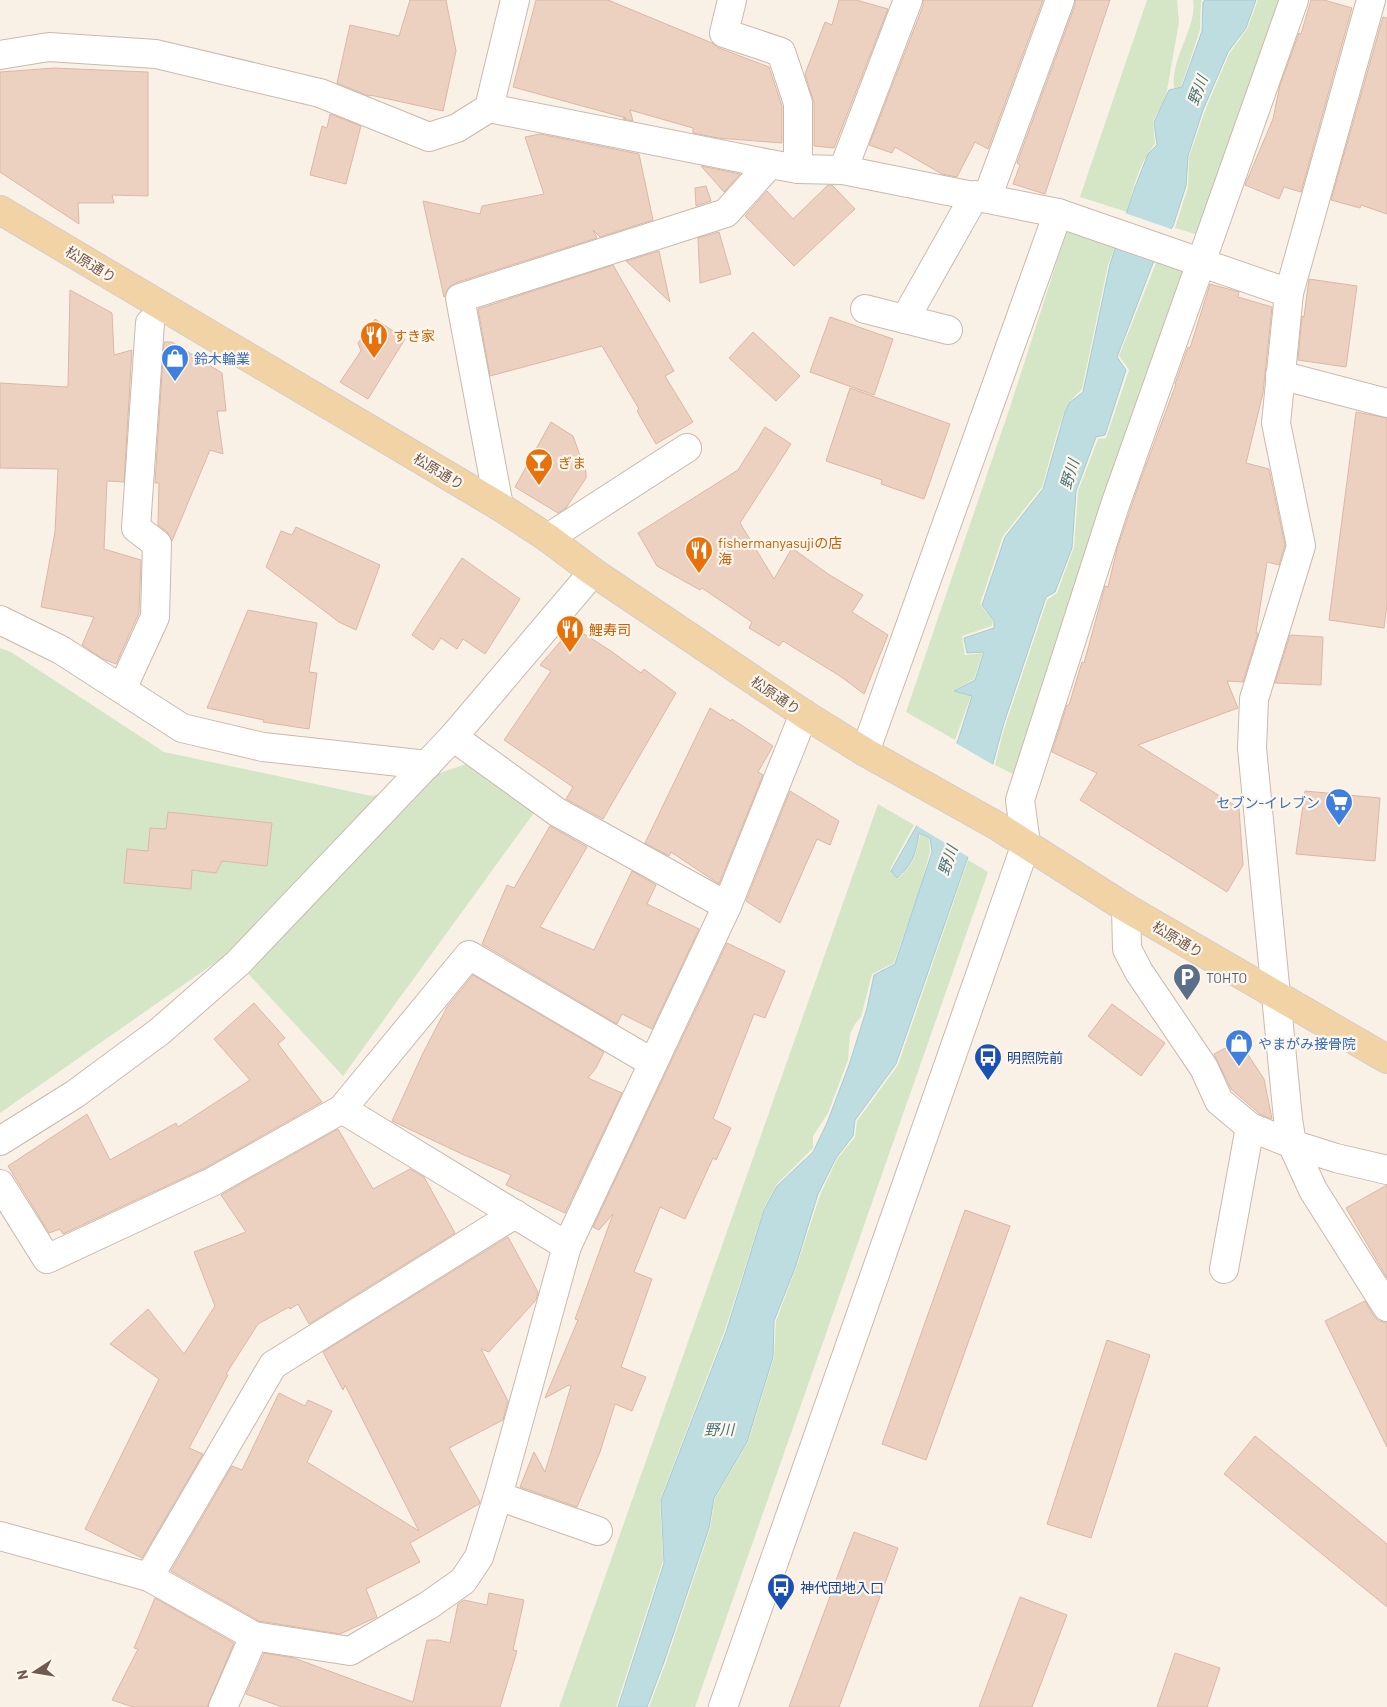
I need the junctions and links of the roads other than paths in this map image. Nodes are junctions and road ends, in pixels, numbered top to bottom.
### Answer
1 (515, 0) edge
2 (732, 0) edge
3 (908, 0) edge
4 (1060, 0) edge
5 (1294, 0) edge
6 (1370, 0) edge
7 (0, 55) edge
8 (489, 108) junction
9 (770, 164) junction
10 (798, 169) junction
11 (843, 170) junction
12 (981, 196) junction
13 (0, 210) edge
14 (1062, 214) junction
15 (1197, 261) junction
16 (1289, 292) junction
17 (865, 309) dead end
18 (905, 319) junction
19 (150, 322) dead end
20 (948, 330) dead end
21 (1280, 375) junction
22 (1387, 403) edge
23 (687, 448) dead end
24 (499, 506) junction
25 (548, 538) junction
26 (593, 572) junction
27 (0, 620) edge
28 (122, 689) junction
29 (804, 714) junction
30 (453, 737) junction
31 (873, 756) junction
32 (427, 765) junction
33 (1026, 844) junction
34 (727, 906) junction
35 (1126, 908) junction
36 (1276, 996) junction
37 (1387, 1059) edge
38 (654, 1062) junction
39 (342, 1109) junction
40 (1250, 1127) junction
41 (0, 1141) edge
42 (1292, 1144) junction
43 (1387, 1170) edge
44 (0, 1184) edge
45 (515, 1214) junction
46 (567, 1246) junction
47 (1224, 1269) dead end
48 (1387, 1307) edge
49 (498, 1496) junction
50 (598, 1531) dead end
51 (0, 1536) edge
52 (150, 1577) junction
53 (254, 1636) junction
54 (223, 1707) edge
55 (723, 1707) edge

1 - 8 street
2 - 10 street
3 - 11 street
4 - 12 street
5 - 15 street
6 - 16 street
7 - 8 street
8 - 9 street
9 - 10 street
9 - 24 street
10 - 11 street
11 - 12 street
12 - 14 street
12 - 18 street
13 - 24 main road, 松原通り
14 - 15 street
14 - 31 street
15 - 16 street
15 - 33 street
16 - 21 street
17 - 18 street
18 - 20 street
19 - 28 street
21 - 22 street
21 - 36 street
23 - 25 street
24 - 25 main road, 松原通り
25 - 26 main road, 松原通り
26 - 29 main road, 松原通り
26 - 30 street
27 - 28 street
28 - 32 street
29 - 31 main road, 松原通り
29 - 34 street
30 - 32 street
30 - 34 street
31 - 33 main road, 松原通り
32 - 41 street
33 - 35 main road, 松原通り
33 - 55 street
34 - 38 street
35 - 36 main road, 松原通り
35 - 40 street
36 - 37 main road, 松原通り
36 - 42 street
38 - 39 street
38 - 46 street
39 - 44 street
39 - 45 street
40 - 42 street
40 - 47 street
42 - 43 street
42 - 48 street
45 - 46 street
45 - 52 street
46 - 49 street
49 - 50 street
49 - 53 street
51 - 52 street
52 - 53 street
53 - 54 street

